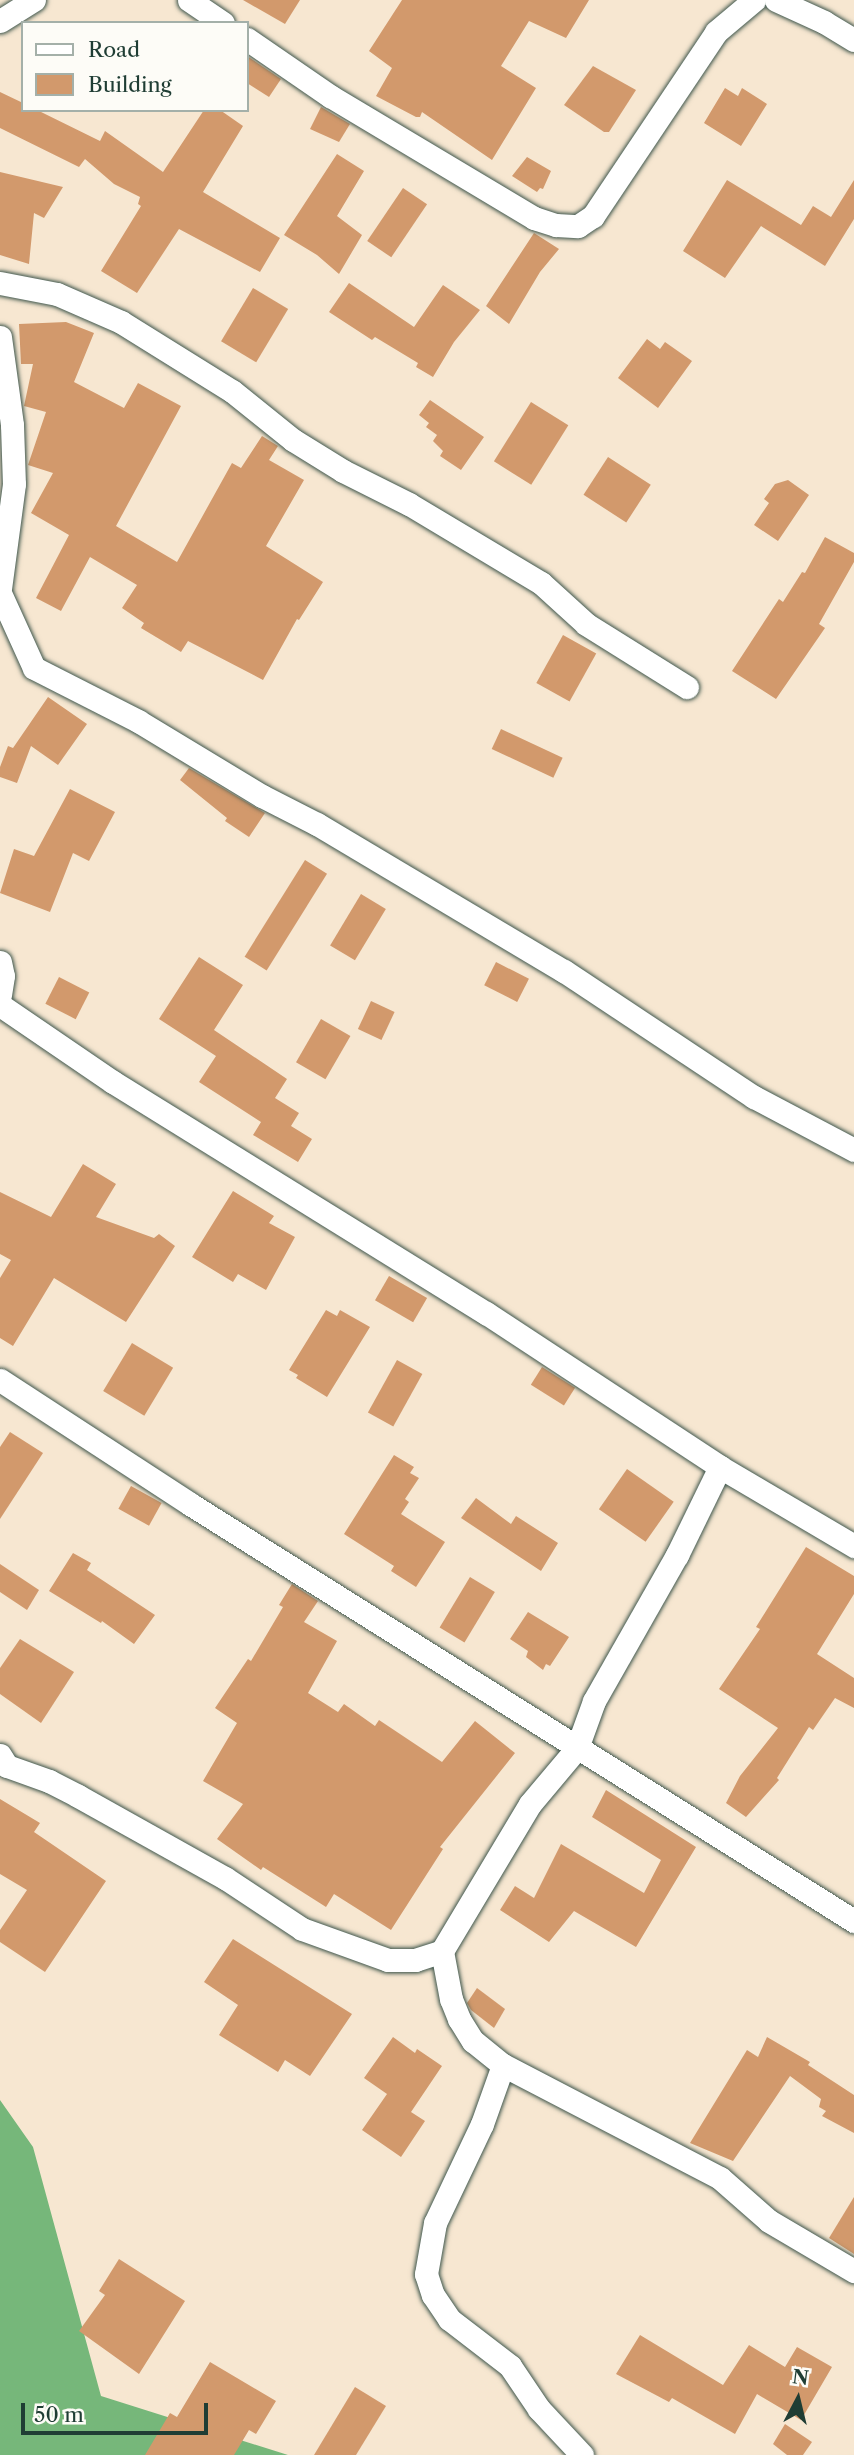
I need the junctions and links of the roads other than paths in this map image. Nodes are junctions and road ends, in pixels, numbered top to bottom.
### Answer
1 (34, 0) edge
2 (189, 0) edge
3 (754, 0) edge
4 (776, 0) edge
5 (0, 21) edge
6 (220, 21) edge
7 (248, 40) edge
8 (854, 40) edge
9 (0, 283) edge
10 (0, 337) edge
11 (0, 591) edge
12 (687, 687) dead end
13 (0, 962) edge
14 (0, 995) edge
15 (0, 1005) edge
16 (854, 1150) edge
17 (0, 1380) edge
18 (720, 1466) junction
19 (854, 1546) edge
20 (577, 1748) junction
21 (2, 1766) edge
22 (854, 1921) edge
23 (442, 1951) junction
24 (503, 2065) junction
25 (854, 2271) edge
26 (582, 2455) edge

1 - 5 street
2 - 6 street
3 - 7 street
4 - 8 street
9 - 12 street
10 - 11 street
11 - 16 street
13 - 14 street
15 - 18 street
17 - 20 street
18 - 19 street
18 - 20 street
20 - 22 street
20 - 23 street
21 - 23 street
23 - 24 street
24 - 25 street
24 - 26 street

